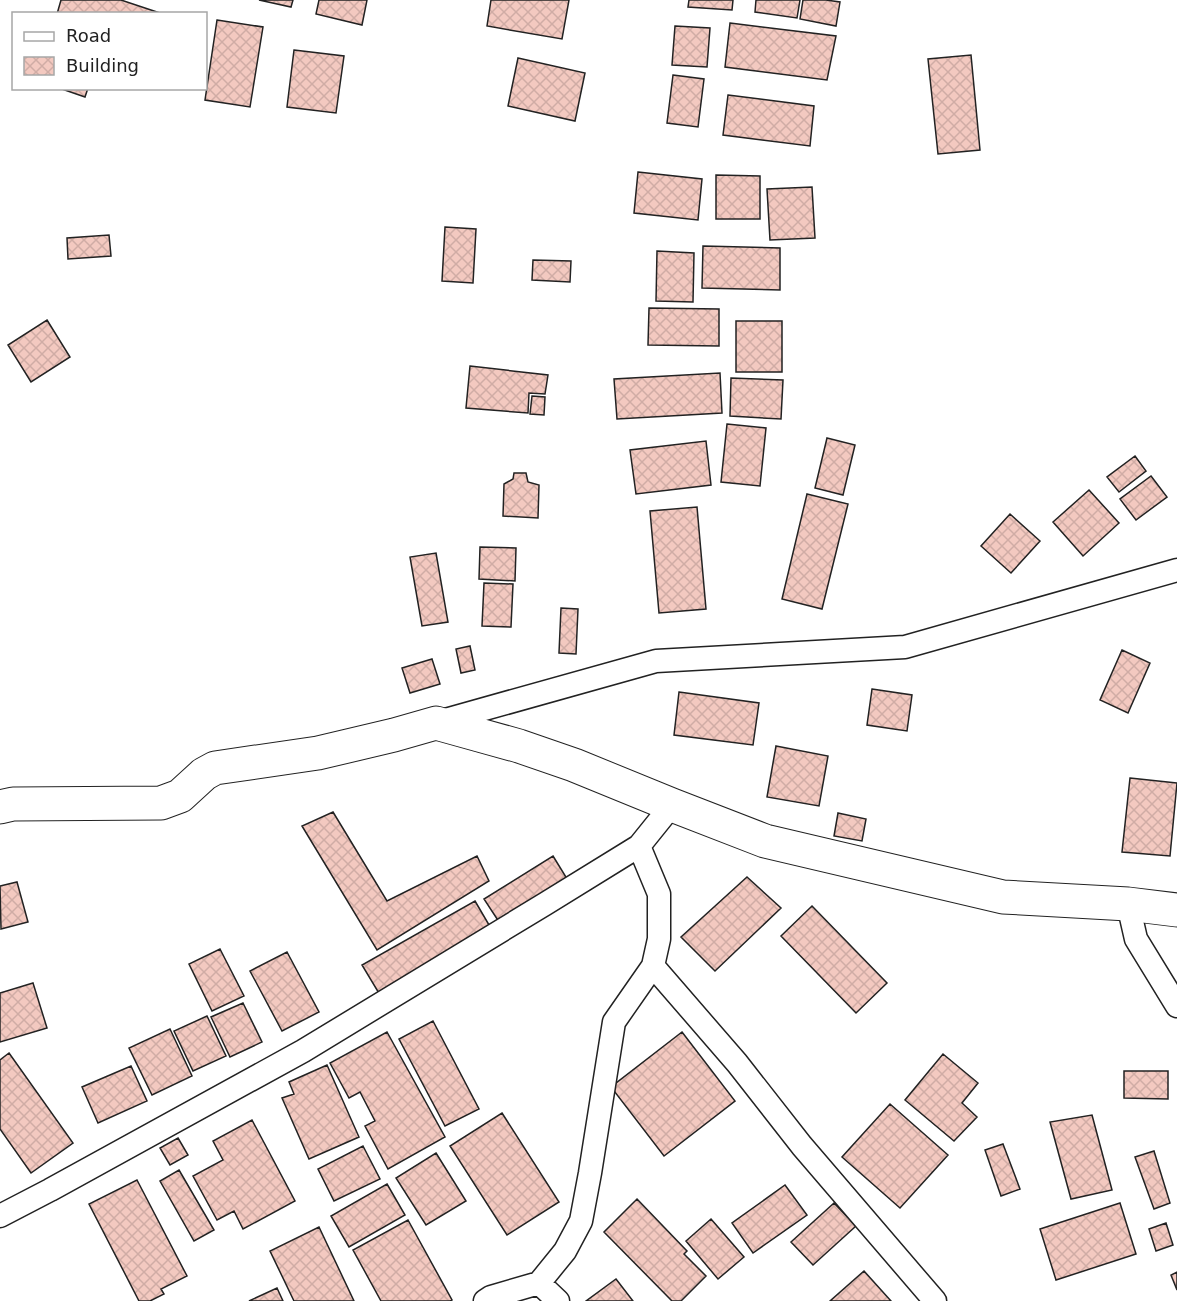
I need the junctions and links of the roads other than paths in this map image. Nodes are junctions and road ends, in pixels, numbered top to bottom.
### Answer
1 (1177, 570) edge
2 (436, 723) junction
3 (672, 805) junction
4 (0, 807) edge
5 (639, 846) junction
6 (1128, 904) junction
7 (1177, 910) edge
8 (653, 966) junction
9 (1177, 1006) edge
10 (0, 1216) edge
11 (539, 1282) junction
12 (485, 1301) edge
13 (558, 1301) edge
14 (934, 1301) edge

1 - 2 street
2 - 3 street
2 - 4 street
3 - 5 street
3 - 6 street
5 - 8 street
5 - 10 street
6 - 7 street
6 - 9 street
8 - 11 street
8 - 14 street
11 - 12 street
11 - 13 street

